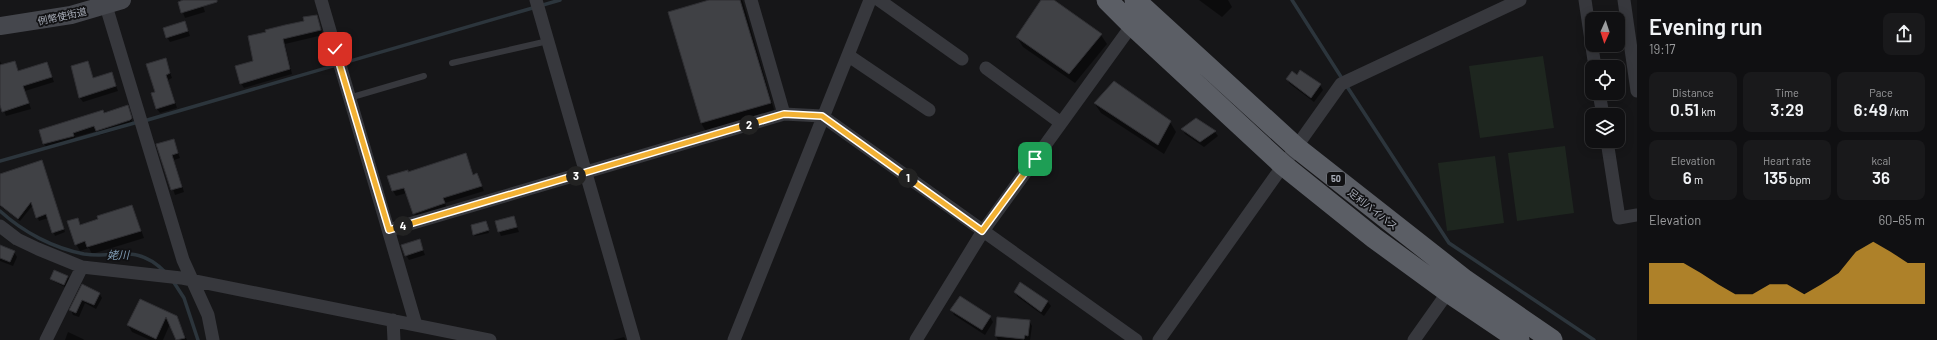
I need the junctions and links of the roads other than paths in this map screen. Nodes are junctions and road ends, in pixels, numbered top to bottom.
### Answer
1 (321, 0) edge
2 (751, 0) edge
3 (870, 0) edge
4 (879, 0) edge
5 (1107, 0) edge
6 (1135, 0) edge
7 (1520, 0) edge
8 (1585, 0) edge
9 (1624, 0) edge
10 (114, 3) edge
11 (537, 4) edge
12 (1132, 25) junction
13 (0, 26) edge
14 (548, 41) junction
15 (849, 56) junction
16 (962, 59) dead end
17 (1594, 60) edge
18 (452, 63) dead end
19 (986, 68) dead end
20 (424, 76) dead end
21 (1637, 91) edge
22 (349, 98) junction
23 (929, 110) dead end
24 (784, 114) junction
25 (822, 116) junction
26 (1061, 123) junction
27 (1297, 148) junction
28 (1608, 148) edge
29 (1283, 165) junction
30 (587, 172) junction
31 (1637, 215) edge
32 (0, 226) edge
33 (389, 230) junction
34 (982, 231) junction
35 (82, 267) junction
36 (186, 279) junction
37 (1448, 292) junction
38 (393, 320) junction
39 (416, 325) junction
40 (481, 339) edge
41 (46, 340) edge
42 (213, 340) edge
43 (394, 340) edge
44 (634, 340) edge
45 (734, 340) edge
46 (916, 340) edge
47 (1136, 340) edge
48 (1159, 340) edge
49 (1414, 340) edge
50 (1519, 340) edge
51 (1552, 340) edge

1 - 22 street
2 - 24 street
3 - 15 street
4 - 16 street
5 - 12 highway, 50
6 - 27 highway, 足利バイパス / 50
7 - 27 street
8 - 17 street
9 - 21 street
10 - 13 main road, 例幣使街道
10 - 36 street
11 - 14 street
12 - 26 street
12 - 29 highway, 50
14 - 18 lane
14 - 30 street
15 - 23 street
15 - 25 street
19 - 26 street
20 - 22 lane
22 - 33 street
24 - 25 street
24 - 30 street
25 - 34 street
25 - 45 street
26 - 34 street
27 - 29 street
27 - 51 highway, 足利バイパス / 50
28 - 31 street
29 - 37 highway, 50
29 - 48 street
30 - 33 street
30 - 44 street
32 - 35 street
33 - 39 street
34 - 46 street
34 - 47 street
35 - 36 street
35 - 41 street
36 - 38 street
36 - 42 street
37 - 49 street
37 - 50 highway, 50
38 - 39 street
38 - 43 street
39 - 40 street

